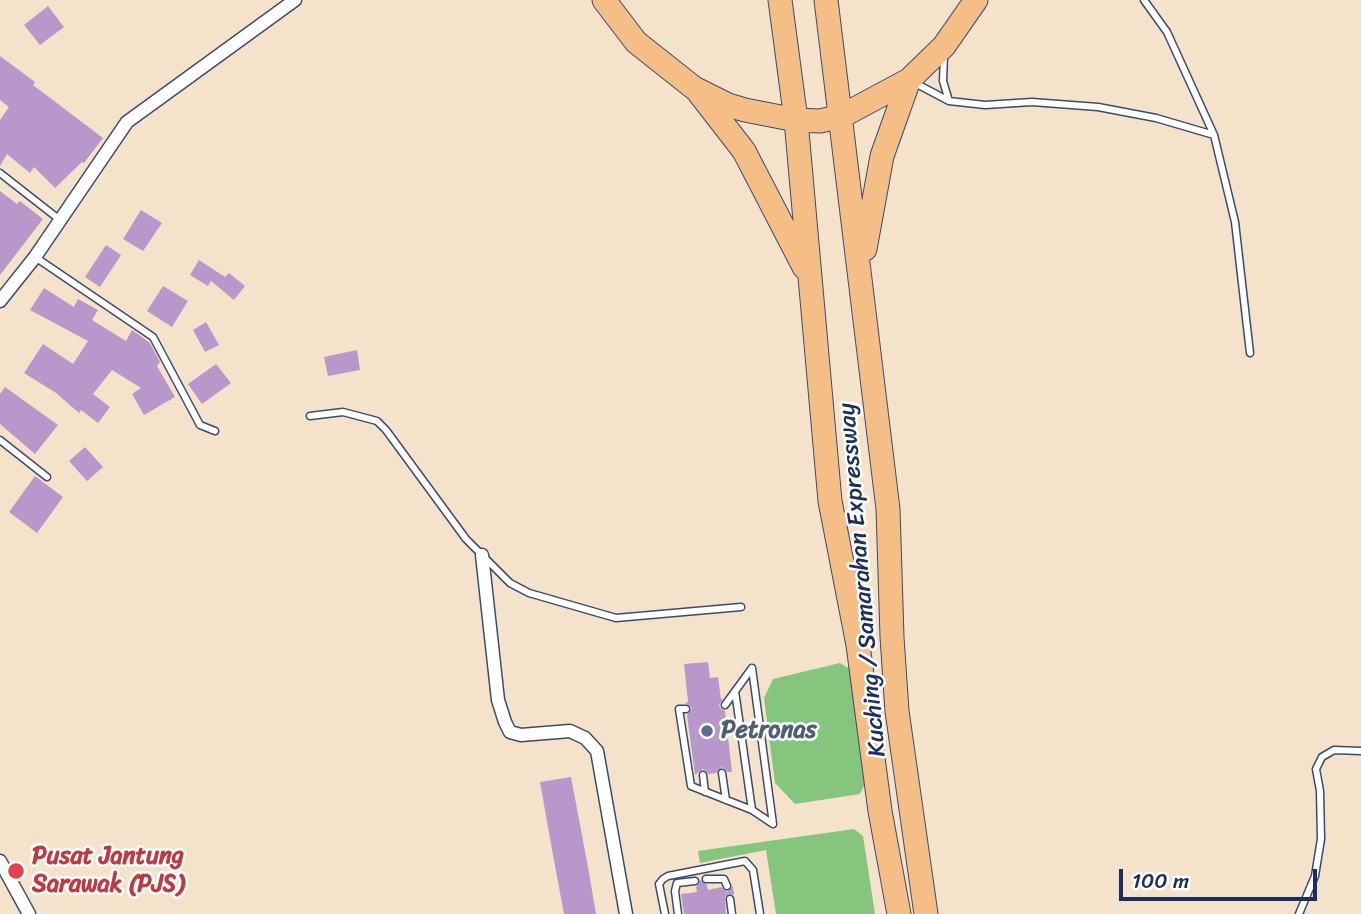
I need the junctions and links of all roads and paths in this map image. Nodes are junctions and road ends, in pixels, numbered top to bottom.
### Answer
1 (295, 0) edge
2 (604, 0) edge
3 (780, 0) edge
4 (827, 0) edge
5 (976, 0) edge
6 (1144, 0) edge
7 (944, 46) junction
8 (909, 80) junction
9 (694, 88) junction
10 (949, 101) junction
11 (842, 116) junction
12 (796, 120) junction
13 (1213, 135) junction
14 (0, 173) edge
15 (60, 220) junction
16 (35, 257) junction
17 (860, 275) junction
18 (810, 279) junction
19 (0, 301) edge
20 (1250, 353) dead end
21 (310, 416) dead end
22 (215, 430) dead end
23 (0, 440) edge
24 (47, 477) dead end
25 (482, 555) junction
26 (741, 607) dead end
27 (735, 691) junction
28 (725, 705) dead end
29 (686, 709) dead end
30 (1361, 751) edge
31 (722, 773) dead end
32 (703, 775) dead end
33 (705, 792) junction
34 (726, 800) junction
35 (752, 810) junction
36 (0, 862) edge
37 (706, 879) dead end
38 (695, 881) dead end
39 (6, 884) edge
40 (727, 886) dead end
41 (730, 899) dead end
42 (732, 912) edge
43 (29, 914) edge
44 (626, 914) edge
45 (665, 914) edge
46 (678, 914) edge
47 (738, 914) edge
48 (760, 914) edge
49 (898, 914) edge
50 (926, 914) edge
51 (1299, 914) edge

1 - 15 street
2 - 9 highway
3 - 12 highway, Kuching / Samarahan Expressway
4 - 11 highway, Kuching / Samarahan Expressway
5 - 7 highway
6 - 13 lane
7 - 8 highway
7 - 10 lane
8 - 10 lane
8 - 11 highway
8 - 17 highway
9 - 12 highway
9 - 18 highway
10 - 13 lane
11 - 12 highway
11 - 17 highway, Kuching / Samarahan Expressway
12 - 18 highway, Kuching / Samarahan Expressway
13 - 20 lane
14 - 15 lane
15 - 16 street
16 - 19 street
16 - 22 lane
17 - 50 highway, Kuching / Samarahan Expressway
18 - 49 highway, Kuching / Samarahan Expressway
21 - 25 lane
23 - 24 lane
25 - 26 lane
25 - 44 street
27 - 28 lane
27 - 35 lane
27 - 35 lane
29 - 33 lane
30 - 51 lane
31 - 34 lane
32 - 33 lane
33 - 34 lane
34 - 35 lane
36 - 39 street
37 - 40 lane
38 - 46 lane
39 - 43 street
41 - 42 lane
42 - 47 lane
45 - 48 lane

